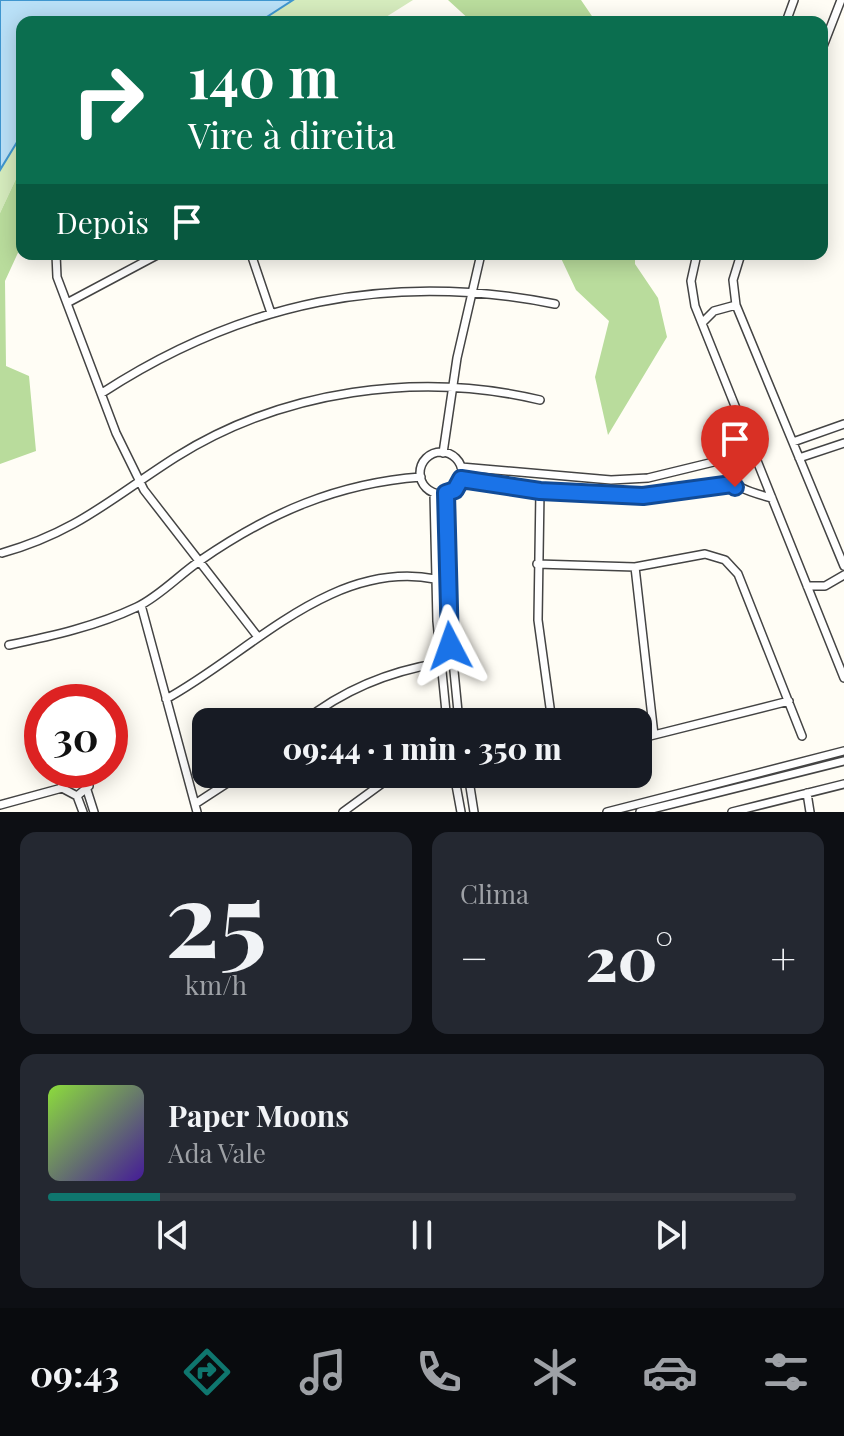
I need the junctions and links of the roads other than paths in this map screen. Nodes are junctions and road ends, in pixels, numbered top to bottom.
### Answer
1 (841, 0) edge
2 (828, 34) edge
3 (56, 260) edge
4 (148, 260) edge
5 (253, 260) edge
6 (479, 260) edge
7 (696, 260) edge
8 (739, 260) edge
9 (471, 291) junction
10 (67, 303) junction
11 (555, 304) dead end
12 (736, 305) junction
13 (271, 313) junction
14 (702, 323) junction
15 (452, 389) junction
16 (102, 393) junction
17 (540, 400) dead end
18 (742, 424) junction
19 (844, 424) edge
20 (793, 442) junction
21 (844, 443) edge
22 (443, 453) junction
23 (730, 458) junction
24 (799, 458) junction
25 (461, 467) junction
26 (421, 477) junction
27 (461, 479) junction
28 (140, 482) junction
29 (732, 484) junction
30 (540, 491) junction
31 (434, 493) junction
32 (446, 493) junction
33 (772, 498) junction
34 (2, 553) edge
35 (198, 562) junction
36 (537, 564) junction
37 (844, 566) edge
38 (635, 567) junction
39 (844, 575) edge
40 (435, 579) junction
41 (807, 586) junction
42 (141, 605) junction
43 (258, 637) junction
44 (9, 645) dead end
45 (440, 663) junction
46 (844, 678) edge
47 (166, 699) junction
48 (789, 701) junction
49 (325, 708) edge
50 (445, 708) edge
51 (458, 708) edge
52 (550, 708) edge
53 (654, 735) joint
54 (802, 736) dead end
55 (844, 751) edge
56 (844, 761) edge
57 (844, 784) edge
58 (62, 788) joint
59 (222, 788) edge
60 (376, 788) edge
61 (457, 788) edge
62 (470, 788) edge
63 (87, 790) joint
64 (807, 793) junction
65 (77, 796) junction
66 (0, 805) edge
67 (196, 808) edge
68 (83, 812) edge
69 (94, 812) edge
70 (343, 812) edge
71 (461, 812) edge
72 (474, 812) edge
73 (607, 812) edge
74 (640, 812) edge
75 (732, 812) edge
76 (810, 812) edge

1 - 2 street
3 - 10 street
4 - 10 street
5 - 13 street
6 - 9 street
7 - 14 street
8 - 12 street
9 - 11 street
9 - 13 street
9 - 15 street
10 - 16 street
12 - 14 street
12 - 20 street
13 - 16 street
14 - 18 street
15 - 17 street
15 - 22 street
15 - 28 street
16 - 28 street
18 - 23 street
18 - 33 street
19 - 20 street
20 - 24 street
21 - 24 street
22 - 25 street
22 - 26 street
23 - 25 street
23 - 29 street
24 - 37 street
25 - 27 street
26 - 31 street
26 - 35 street
27 - 30 street
27 - 32 street
28 - 34 street
28 - 35 street
29 - 30 street
29 - 33 street
30 - 36 street
31 - 32 street
31 - 40 street
32 - 51 street
33 - 41 street
35 - 42 street
35 - 43 street
36 - 38 street
36 - 52 street
38 - 48 street
38 - 53 street
39 - 41 street
40 - 43 street
40 - 45 street
41 - 46 street
42 - 44 street
42 - 47 street
43 - 47 street
45 - 49 street
45 - 50 street
47 - 67 street
48 - 53 street
48 - 54 street
55 - 73 street
56 - 74 street
57 - 64 street
58 - 65 street
58 - 66 street
59 - 67 street
60 - 70 street
61 - 71 street
62 - 72 street
63 - 65 street
63 - 69 street
64 - 75 street
64 - 76 street
65 - 68 street

